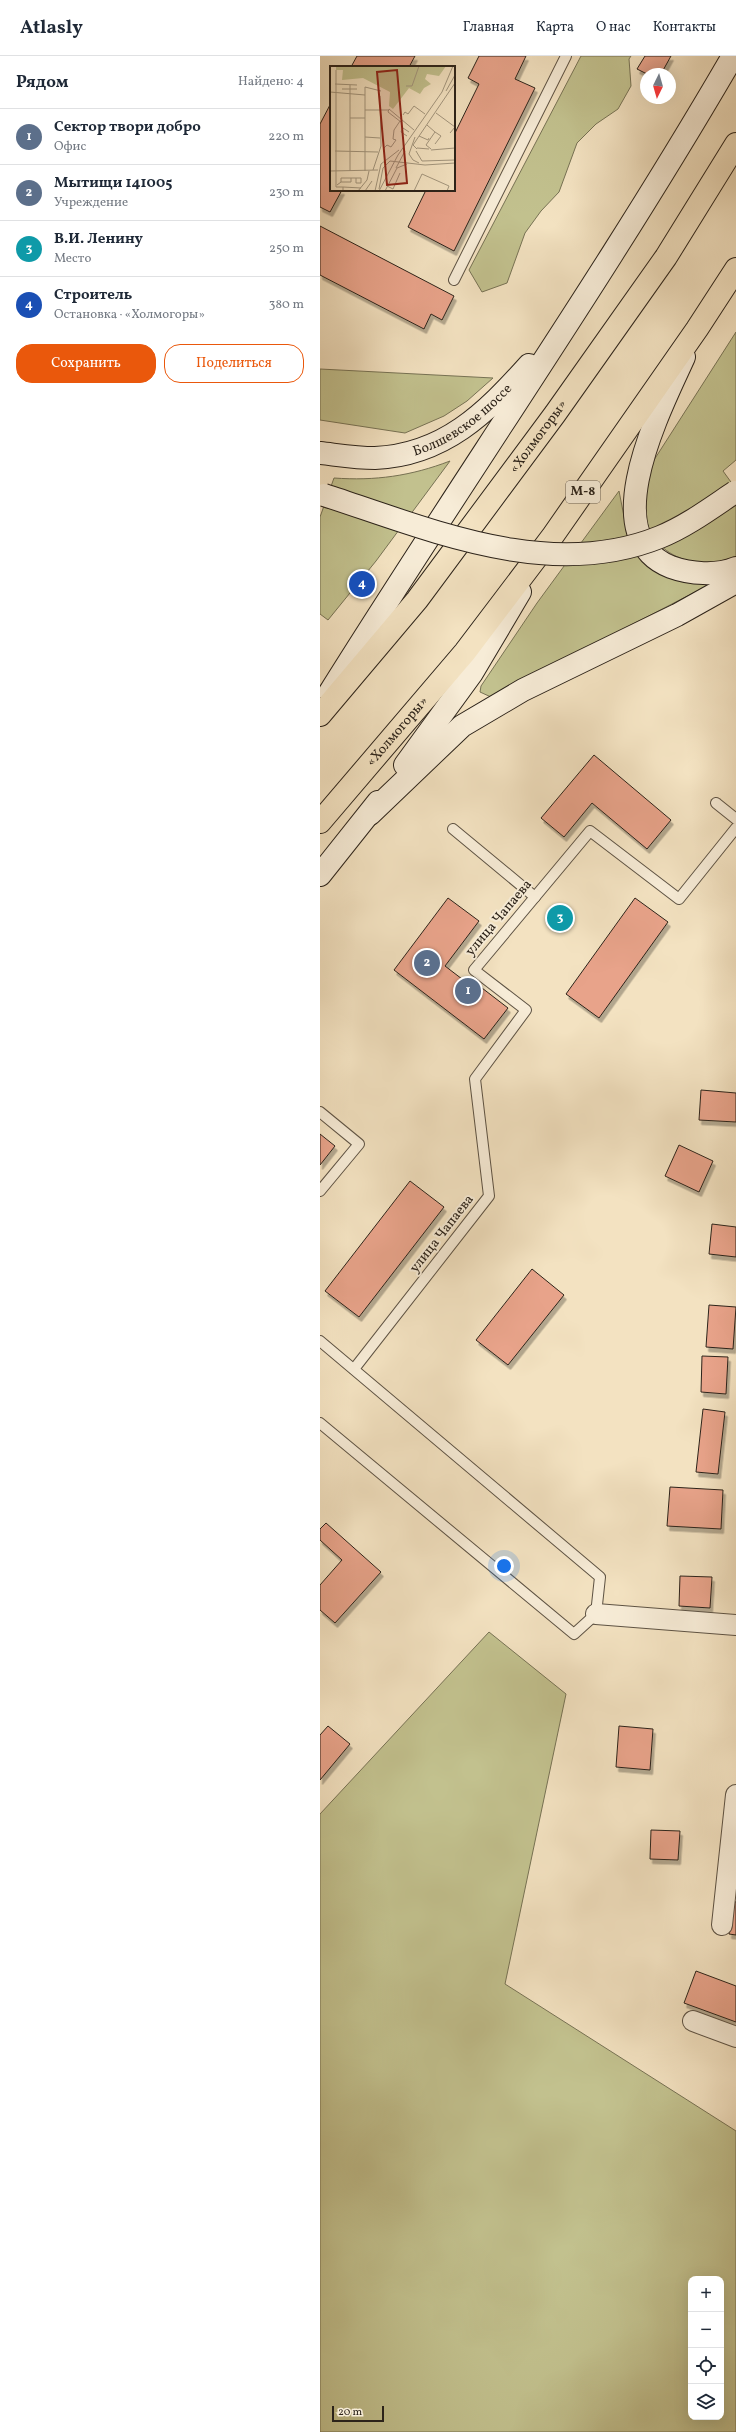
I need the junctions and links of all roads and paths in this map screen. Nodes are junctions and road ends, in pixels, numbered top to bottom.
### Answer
1 (566, 56) edge
2 (733, 56) edge
3 (736, 144) edge
4 (736, 269) edge
5 (454, 280) dead end
6 (572, 317) junction
7 (697, 330) junction
8 (320, 453) edge
9 (736, 492) edge
10 (322, 494) edge
11 (552, 537) junction
12 (736, 568) edge
13 (736, 582) edge
14 (320, 709) edge
15 (320, 715) edge
16 (716, 803) dead end
17 (370, 814) junction
18 (736, 819) edge
19 (320, 822) edge
20 (453, 828) dead end
21 (736, 828) edge
22 (320, 875) edge
23 (535, 897) junction
24 (320, 1112) edge
25 (320, 1191) edge
26 (320, 1340) edge
27 (354, 1369) junction
28 (320, 1423) edge
29 (596, 1614) junction
30 (736, 1625) edge
31 (736, 1795) edge
32 (722, 1925) dead end
33 (693, 2021) dead end
34 (736, 2037) edge

1 - 5 lane
2 - 6 street
3 - 15 highway, «Холмогоры»
4 - 7 highway, «Холмогоры» / М-8
6 - 8 street, Болшевское шоссе
6 - 14 street
7 - 11 highway, «Холмогоры» / М-8
7 - 12 street
9 - 10 street, bridge
11 - 17 street
11 - 19 highway, «Холмогоры» / М-8
13 - 17 street
16 - 18 lane
17 - 22 street
20 - 23 lane
21 - 23 lane, улица Чапаева
23 - 27 lane, улица Чапаева
24 - 25 lane
26 - 27 lane
27 - 29 lane
28 - 29 lane
29 - 30 street
31 - 32 street
33 - 34 street

